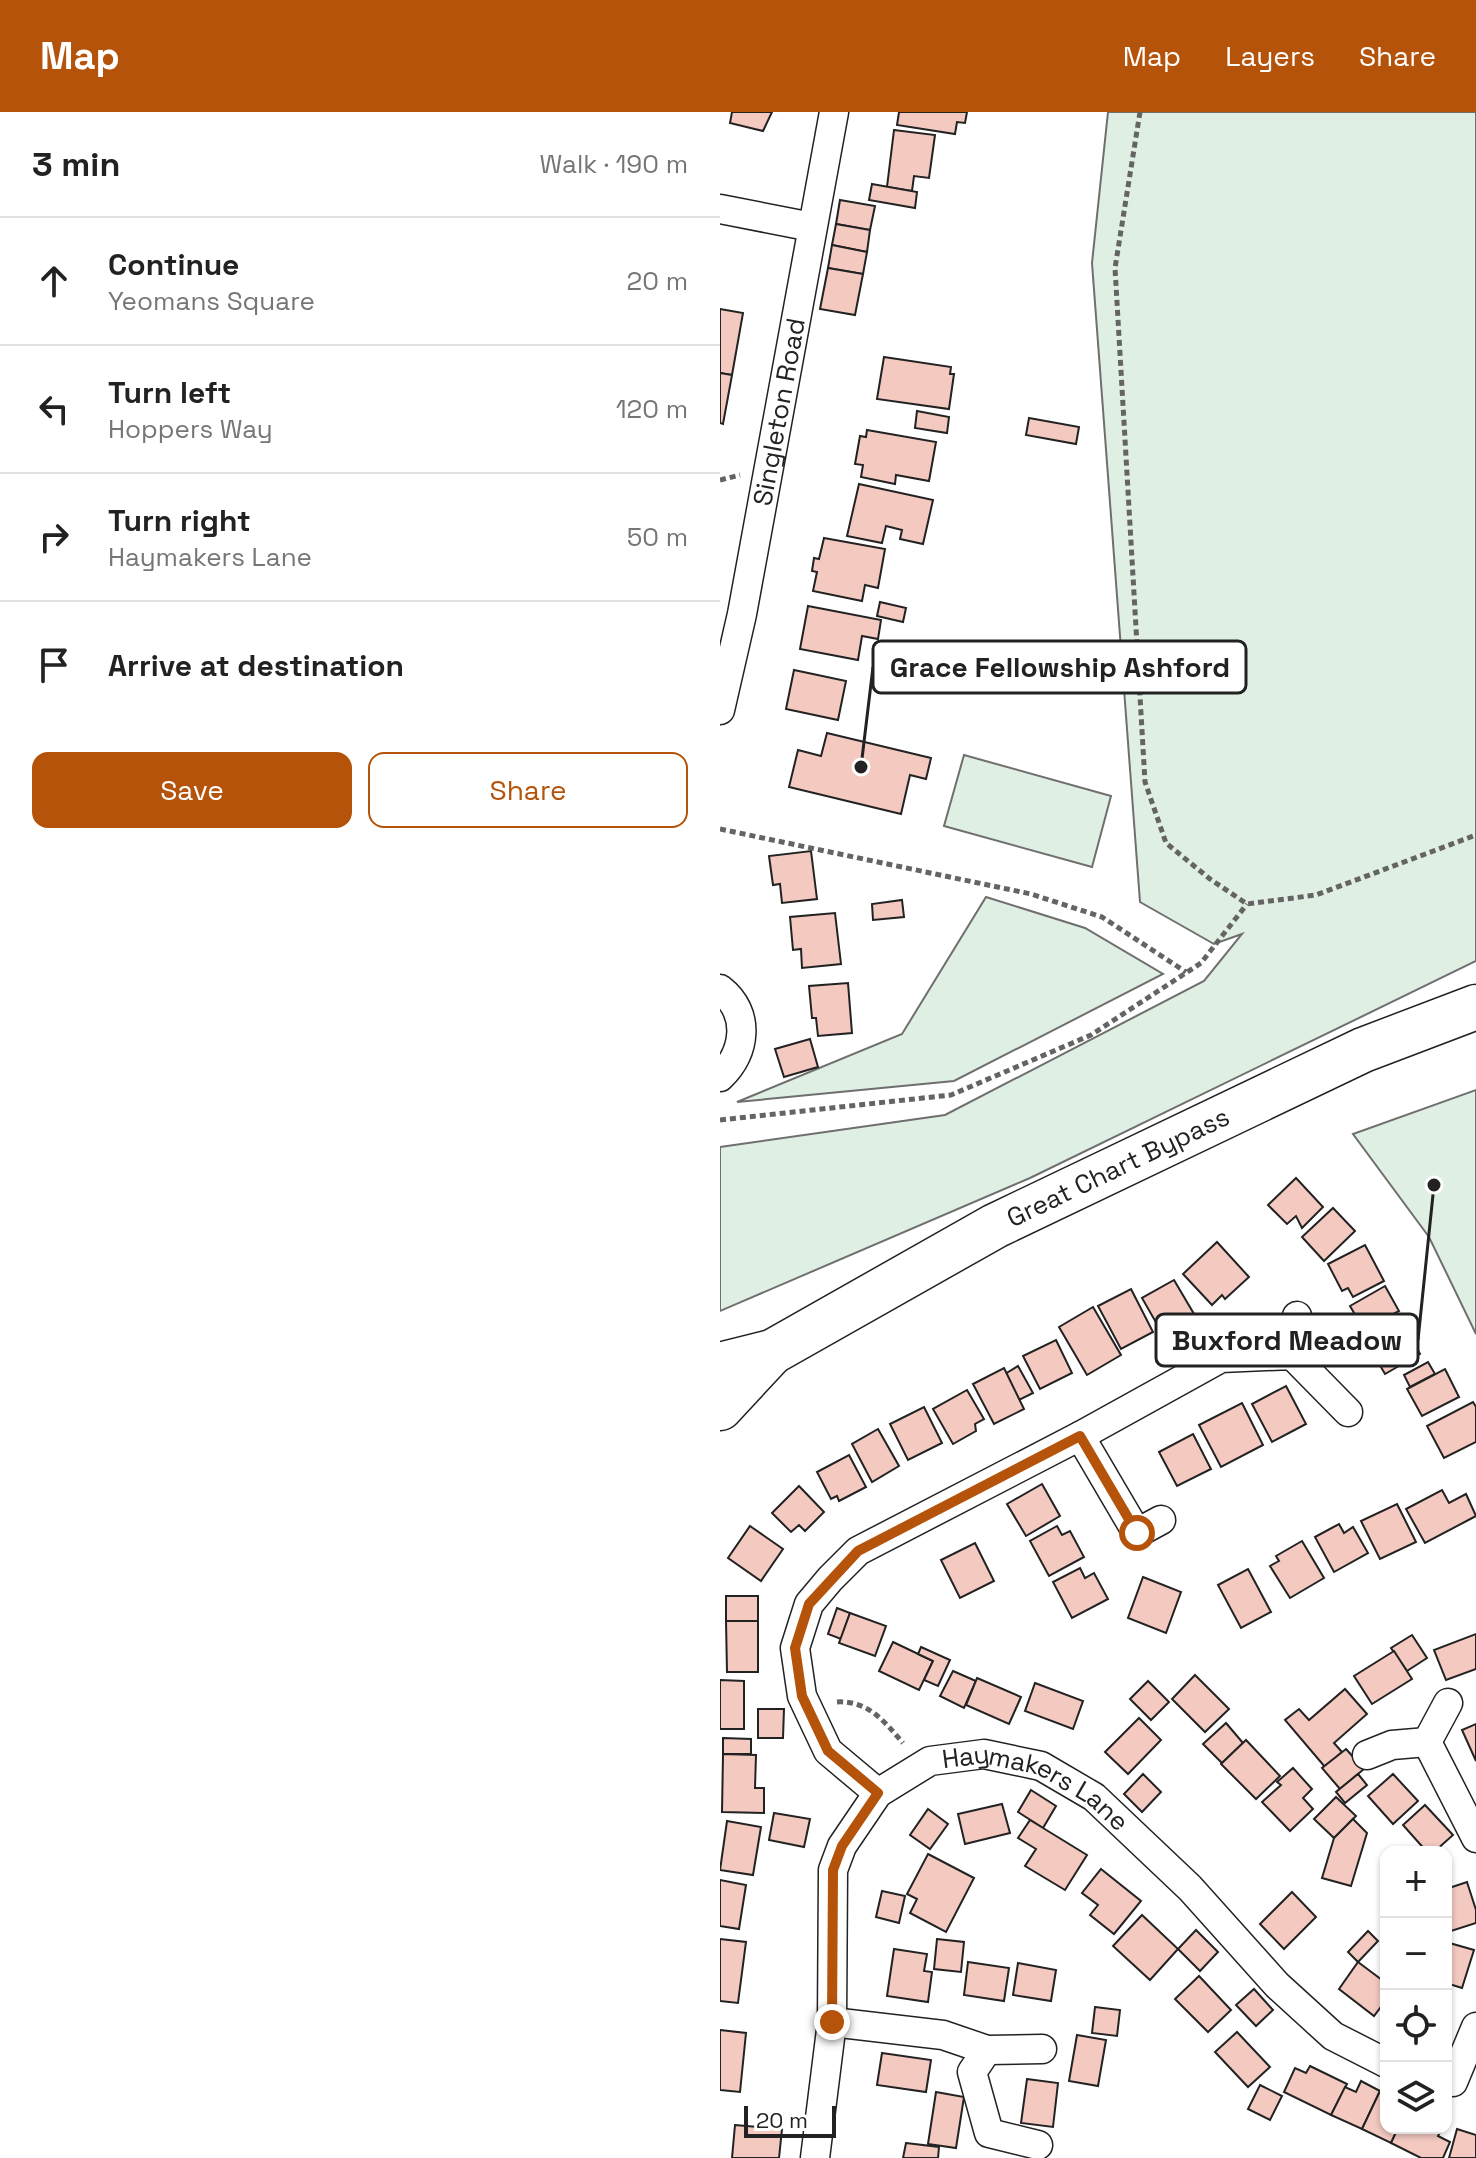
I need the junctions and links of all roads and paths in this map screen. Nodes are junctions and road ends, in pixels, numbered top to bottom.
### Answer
1 (834, 112) edge
2 (1140, 112) edge
3 (720, 209) edge
4 (812, 227) junction
5 (731, 612) edge
6 (720, 710) edge
7 (720, 829) edge
8 (1476, 835) edge
9 (1247, 904) junction
10 (1186, 972) junction
11 (720, 989) edge
12 (1476, 1007) edge
13 (720, 1077) edge
14 (720, 1120) edge
15 (1297, 1316) dead end
16 (772, 1352) junction
17 (1292, 1355) junction
18 (720, 1365) edge
19 (720, 1408) edge
20 (1348, 1412) dead end
21 (1080, 1436) junction
22 (1161, 1520) dead end
23 (1448, 1703) dead end
24 (807, 1708) junction
25 (1427, 1742) junction
26 (1367, 1755) dead end
27 (921, 1766) junction
28 (878, 1793) junction
29 (1476, 1838) edge
30 (832, 2022) junction
31 (1476, 2027) edge
32 (1042, 2049) dead end
33 (987, 2050) junction
34 (1384, 2062) edge
35 (1458, 2084) edge
36 (1038, 2145) dead end
37 (815, 2158) edge

1 - 4 street, Singleton Road
2 - 9 path
3 - 4 street
4 - 5 street, Singleton Road
5 - 6 street, Singleton Road
7 - 10 path
8 - 9 path
9 - 10 path
10 - 14 path
11 - 13 street
12 - 16 main road, Great Chart Bypass
15 - 17 street
16 - 18 main road, Great Chart Bypass
16 - 19 main road, Great Chart Bypass
17 - 20 street
17 - 21 street
21 - 22 street
21 - 24 street
23 - 25 street
24 - 27 path
24 - 28 street
25 - 26 street
25 - 29 street
27 - 28 street, Haymakers Lane
27 - 34 street, Haymakers Lane
28 - 30 street, Haymakers Lane
30 - 33 street
30 - 37 street, Haymakers Lane
31 - 35 street
32 - 33 street
33 - 36 street

